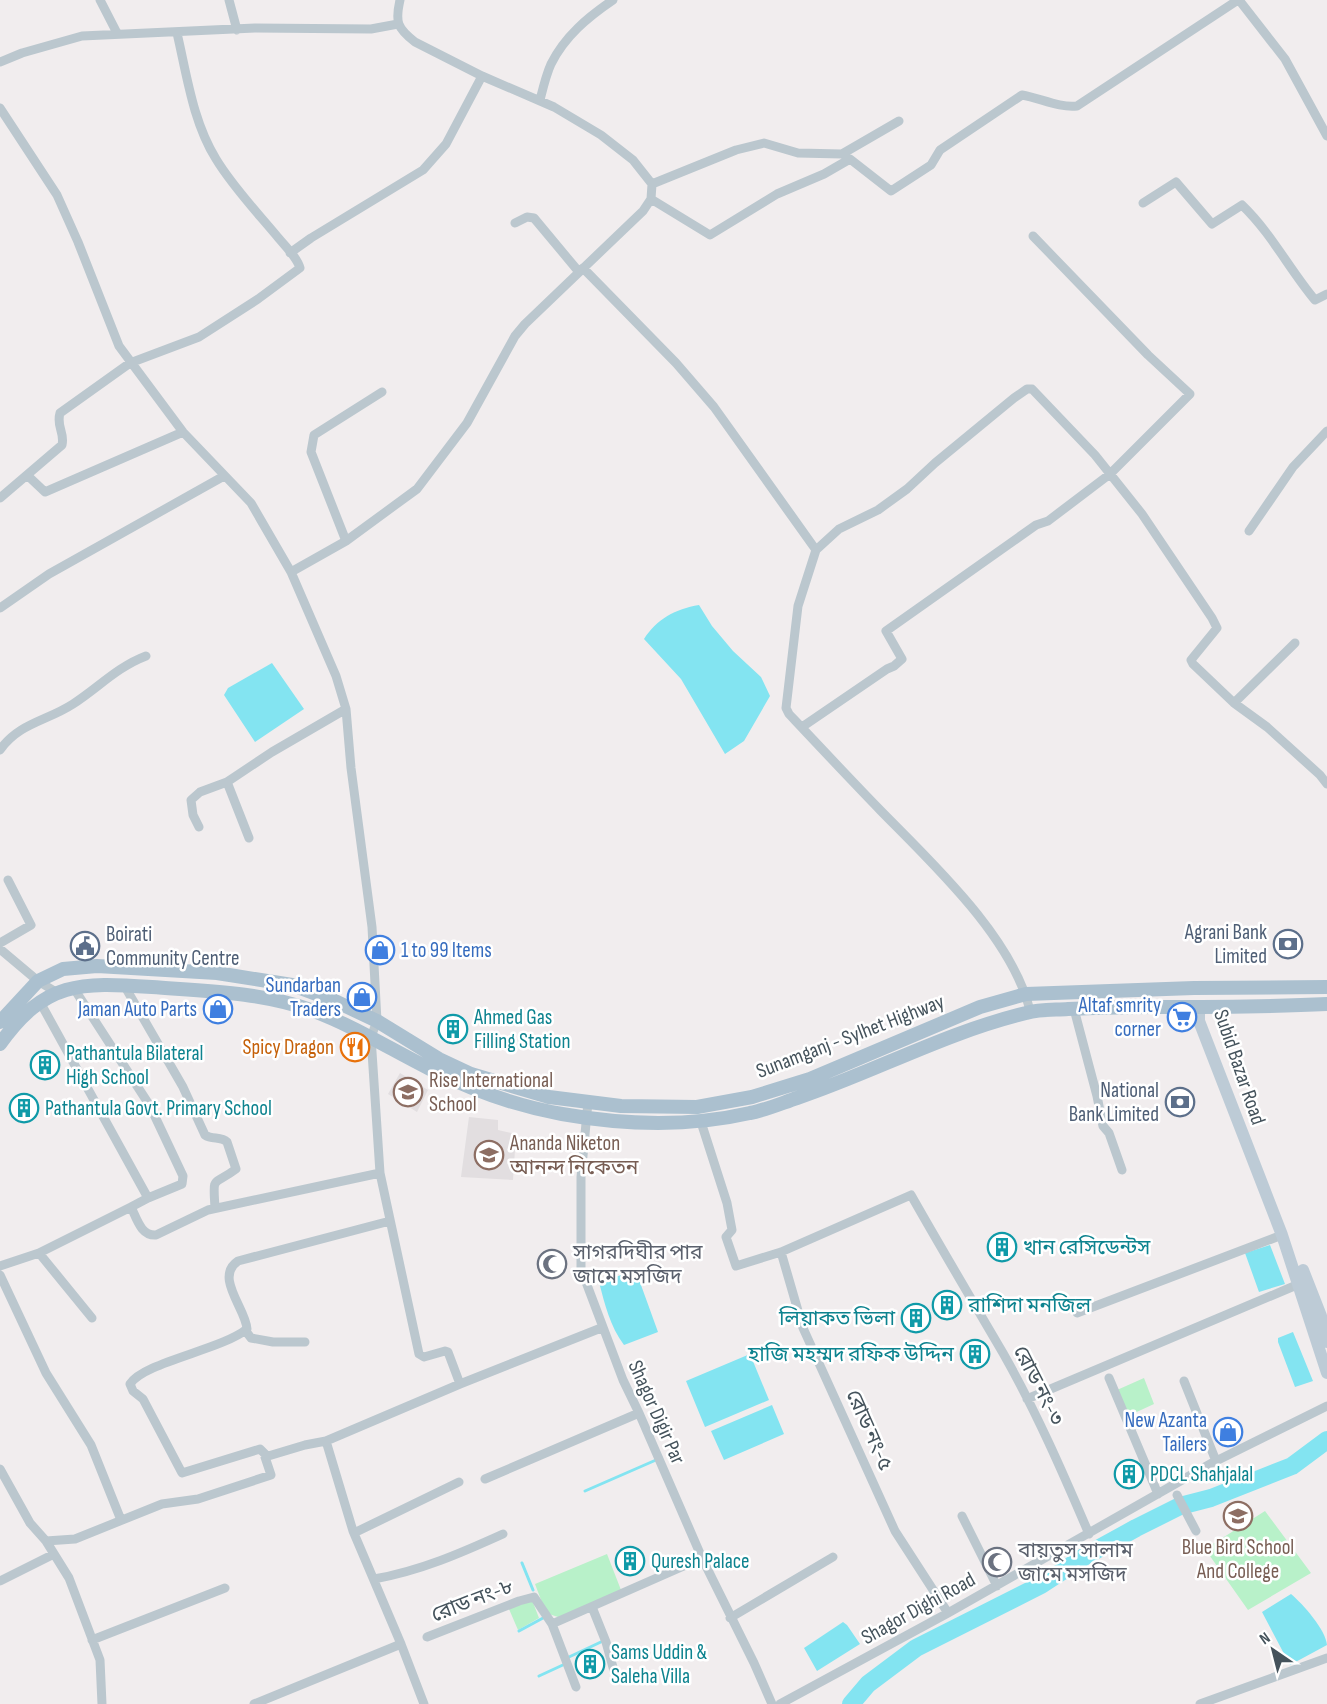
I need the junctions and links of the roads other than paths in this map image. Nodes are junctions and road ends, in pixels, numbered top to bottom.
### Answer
1 (100, 0) edge
2 (229, 0) edge
3 (400, 0) edge
4 (613, 0) edge
5 (1239, 0) edge
6 (398, 24) junction
7 (237, 30) junction
8 (117, 33) junction
9 (177, 33) junction
10 (0, 62) edge
11 (482, 76) junction
12 (540, 100) junction
13 (0, 108) edge
14 (900, 122) dead end
15 (1327, 136) edge
16 (846, 156) junction
17 (652, 183) junction
18 (651, 199) junction
19 (1143, 203) dead end
20 (515, 223) dead end
21 (1033, 236) dead end
22 (291, 253) junction
23 (580, 270) junction
24 (1327, 294) edge
25 (130, 363) junction
26 (382, 392) dead end
27 (1327, 431) edge
28 (183, 432) junction
29 (1110, 474) junction
30 (27, 475) junction
31 (224, 476) junction
32 (0, 498) edge
33 (1249, 531) dead end
34 (346, 541) junction
35 (816, 550) junction
36 (291, 572) junction
37 (0, 608) edge
38 (1295, 643) dead end
39 (146, 656) dead end
40 (1234, 703) junction
41 (346, 709) junction
42 (802, 727) junction
43 (0, 750) edge
44 (227, 782) junction
45 (1327, 784) edge
46 (199, 827) dead end
47 (249, 838) dead end
48 (8, 880) dead end
49 (0, 943) edge
50 (0, 949) edge
51 (38, 981) junction
52 (124, 985) junction
53 (73, 987) junction
54 (1327, 987) edge
55 (56, 992) junction
56 (1026, 994) junction
57 (40, 1002) junction
58 (1327, 1004) edge
59 (1199, 1007) junction
60 (1074, 1009) junction
61 (1030, 1011) junction
62 (377, 1021) junction
63 (0, 1022) edge
64 (371, 1037) junction
65 (0, 1044) edge
66 (588, 1102) junction
67 (585, 1118) junction
68 (701, 1122) junction
69 (1122, 1170) dead end
70 (380, 1173) junction
71 (148, 1198) junction
72 (131, 1207) junction
73 (215, 1208) junction
74 (390, 1221) junction
75 (1282, 1235) junction
76 (781, 1252) junction
77 (39, 1253) junction
78 (0, 1266) edge
79 (0, 1275) edge
80 (1299, 1284) junction
81 (1077, 1313) dead end
82 (92, 1318) dead end
83 (601, 1328) junction
84 (245, 1330) junction
85 (305, 1342) dead end
86 (1327, 1342) edge
87 (1327, 1373) edge
88 (1109, 1378) dead end
89 (1184, 1381) dead end
90 (460, 1384) junction
91 (1027, 1399) junction
92 (1327, 1406) edge
93 (639, 1413) junction
94 (326, 1441) junction
95 (267, 1456) junction
96 (1216, 1461) junction
97 (0, 1469) edge
98 (485, 1479) dead end
99 (459, 1482) dead end
100 (1158, 1494) junction
101 (1177, 1495) dead end
102 (962, 1516) dead end
103 (121, 1520) junction
104 (1196, 1531) dead end
105 (354, 1533) junction
106 (503, 1534) dead end
107 (1089, 1534) junction
108 (46, 1541) junction
109 (54, 1554) junction
110 (833, 1557) dead end
111 (702, 1558) junction
112 (374, 1579) junction
113 (0, 1581) edge
114 (997, 1586) junction
115 (225, 1588) dead end
116 (592, 1607) junction
117 (948, 1613) junction
118 (730, 1618) junction
119 (552, 1624) junction
120 (427, 1636) dead end
121 (92, 1640) junction
122 (401, 1644) junction
123 (1327, 1658) edge
124 (614, 1671) dead end
125 (576, 1687) dead end
126 (102, 1704) edge
127 (254, 1704) edge
128 (424, 1704) edge
129 (772, 1704) edge
130 (780, 1704) edge
131 (1200, 1704) edge

1 - 8 street
2 - 7 street
3 - 6 street
4 - 12 street
5 - 15 street
5 - 16 street
6 - 7 street
6 - 11 street
7 - 9 street
8 - 9 street
8 - 10 street
9 - 22 street
11 - 12 street
11 - 22 street
12 - 17 street
13 - 25 street
14 - 16 street
16 - 17 street
16 - 18 street
17 - 18 street
18 - 23 street
19 - 24 street
20 - 23 street
21 - 29 street
22 - 25 street
23 - 34 street
23 - 35 street
25 - 28 street
25 - 30 street
26 - 34 street
27 - 33 street
28 - 30 street
28 - 31 street
29 - 35 street
29 - 40 street
29 - 42 street
30 - 32 street
31 - 36 street
31 - 37 street
34 - 36 street
35 - 42 street
36 - 41 street
38 - 40 street
39 - 43 street
40 - 45 street
41 - 44 street
41 - 62 street
42 - 56 street
44 - 46 street
44 - 47 street
48 - 49 street
50 - 51 street
51 - 55 street
51 - 62 main road, Sunamganj - Sylhet Highway
51 - 63 main road, Sunamganj - Sylhet Highway
52 - 53 main road, Sunamganj - Sylhet Highway
52 - 64 main road, Sunamganj - Sylhet Highway
52 - 73 street
53 - 55 main road, Sunamganj - Sylhet Highway
53 - 71 street
54 - 56 main road, Sunamganj - Sylhet Highway
55 - 57 main road, Sunamganj - Sylhet Highway
56 - 61 street
56 - 66 main road, Sunamganj - Sylhet Highway
57 - 65 main road, Sunamganj - Sylhet Highway
57 - 71 street
58 - 59 main road, Sunamganj - Sylhet Highway
59 - 60 main road, Sunamganj - Sylhet Highway
59 - 75 main road, Subid Bazar Road
59 - 86 main road, Subid Bazar Road
60 - 61 main road, Sunamganj - Sylhet Highway
60 - 69 street
61 - 68 main road, Sunamganj - Sylhet Highway
62 - 64 street
62 - 66 main road, Sunamganj - Sylhet Highway
64 - 67 main road, Sunamganj - Sylhet Highway
64 - 70 street
66 - 67 street, Shagor Digir Par
67 - 68 main road, Sunamganj - Sylhet Highway
67 - 83 street, Shagor Digir Par
68 - 76 street
70 - 73 street
70 - 74 street
71 - 72 street
72 - 73 street
72 - 77 street
74 - 84 street
74 - 90 street
75 - 80 main road, Subid Bazar Road
75 - 81 street
76 - 91 street, রোড নং-৩
76 - 117 street, রোড নং-৫
77 - 78 street
77 - 82 street
79 - 103 street
80 - 87 main road, Subid Bazar Road
80 - 91 street
83 - 90 street
83 - 93 street, Shagor Digir Par
84 - 85 street
84 - 95 street
88 - 100 street
89 - 96 street
90 - 94 street
91 - 107 street, রোড নং-৩
92 - 96 street, Shagor Dighi Road
93 - 98 street
93 - 111 street, Shagor Digir Par
94 - 95 street
94 - 105 street
95 - 103 street
96 - 100 street, Shagor Dighi Road
97 - 108 street
99 - 105 street
100 - 107 street, Shagor Dighi Road
101 - 104 street
102 - 114 street
103 - 108 street
105 - 112 street
106 - 112 street
107 - 114 street, Shagor Dighi Road
108 - 109 street
109 - 113 street
109 - 121 street
110 - 118 street
111 - 116 street
111 - 118 street, Shagor Digir Par
112 - 122 street
114 - 117 street, Shagor Dighi Road
115 - 121 street
116 - 119 street
116 - 124 street
117 - 130 street, Shagor Dighi Road
118 - 129 street, Shagor Digir Par
119 - 120 street, রোড নং-৮
119 - 125 street, রোড নং-৮
121 - 126 street
122 - 127 street
122 - 128 street
123 - 131 street

